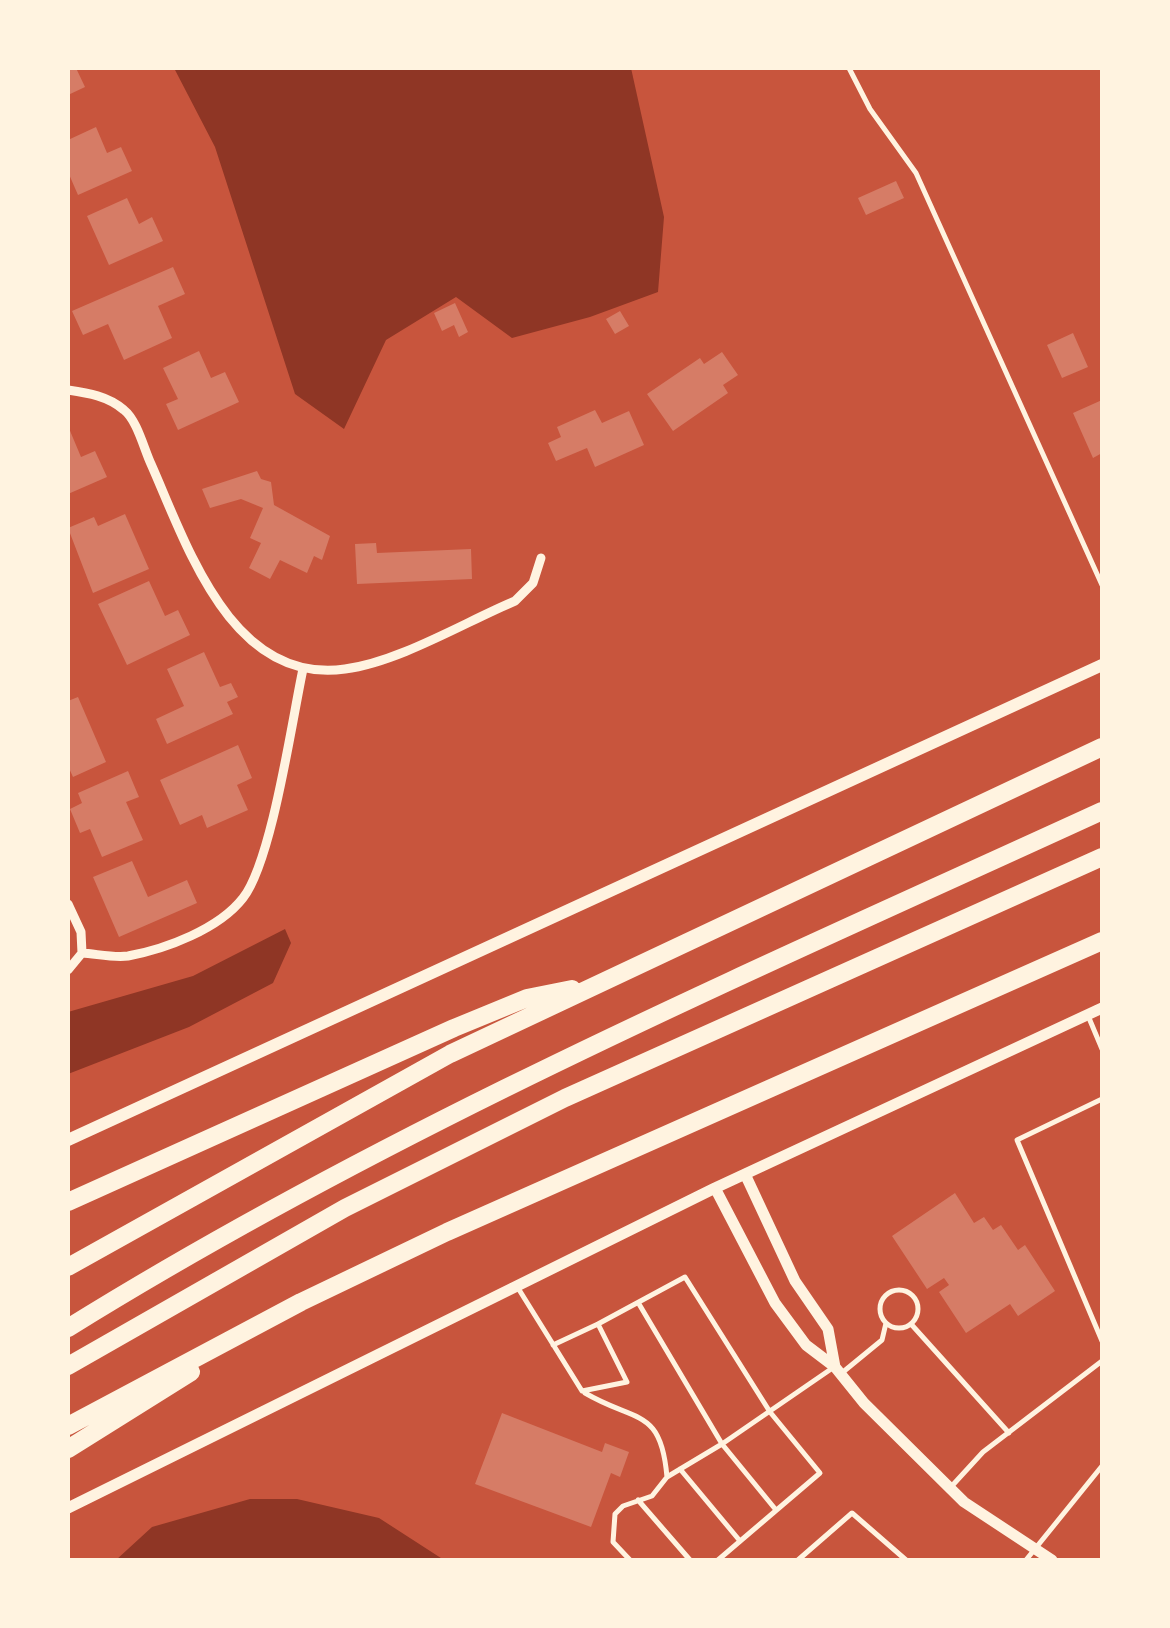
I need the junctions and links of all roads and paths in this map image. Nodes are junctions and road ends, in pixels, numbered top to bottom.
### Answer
1 (849, 68) edge
2 (68, 390) edge
3 (541, 558) dead end
4 (1102, 585) edge
5 (1102, 665) edge
6 (303, 669) junction
7 (1102, 746) edge
8 (1102, 811) edge
9 (1102, 857) edge
10 (68, 904) edge
11 (1102, 941) edge
12 (82, 953) junction
13 (68, 970) edge
14 (597, 984) junction
15 (1102, 1008) edge
16 (1087, 1016) junction
17 (1102, 1049) edge
18 (1102, 1099) edge
19 (68, 1140) edge
20 (745, 1174) junction
21 (715, 1188) junction
22 (71, 1201) edge
23 (68, 1267) edge
24 (517, 1286) junction
25 (301, 1302) junction
26 (638, 1304) junction
27 (886, 1323) junction
28 (598, 1324) junction
29 (911, 1324) junction
30 (68, 1328) edge
31 (1102, 1341) edge
32 (553, 1345) junction
33 (1102, 1362) edge
34 (68, 1366) edge
35 (838, 1371) junction
36 (582, 1392) junction
37 (770, 1412) junction
38 (68, 1426) edge
39 (1009, 1433) junction
40 (722, 1444) junction
41 (68, 1449) edge
42 (1102, 1466) edge
43 (680, 1469) junction
44 (667, 1478) junction
45 (950, 1488) junction
46 (638, 1500) junction
47 (68, 1508) edge
48 (776, 1510) junction
49 (740, 1541) junction
50 (1034, 1548) junction
51 (893, 1552) junction
52 (630, 1560) edge
53 (690, 1560) edge
54 (718, 1560) edge
55 (798, 1560) edge
56 (884, 1560) edge
57 (906, 1560) edge
58 (1026, 1560) edge
59 (1052, 1560) edge

1 - 4 lane
2 - 6 street
3 - 6 street
5 - 19 main road
6 - 12 street
7 - 14 highway
8 - 30 highway
9 - 34 highway
10 - 12 street
11 - 25 highway
12 - 13 street
14 - 22 highway
14 - 23 highway
15 - 16 street
16 - 17 lane
16 - 20 street
18 - 31 lane
20 - 21 street
20 - 35 street
21 - 24 street
21 - 35 street
24 - 32 lane
24 - 47 street
25 - 38 highway
25 - 41 highway
26 - 28 lane
26 - 37 lane
26 - 40 lane
27 - 29 lane
27 - 29 lane
27 - 35 lane
28 - 32 lane
28 - 36 lane
29 - 39 lane
32 - 36 lane
33 - 39 lane
35 - 37 lane
35 - 45 street
36 - 44 lane
37 - 40 lane
37 - 48 lane
39 - 45 lane
40 - 43 lane
40 - 48 lane
42 - 50 lane
43 - 44 lane
43 - 49 lane
44 - 46 lane
45 - 50 street
46 - 52 lane
46 - 53 lane
48 - 49 lane
49 - 54 lane
50 - 58 lane
50 - 59 street
51 - 55 lane
51 - 56 lane
51 - 57 lane

